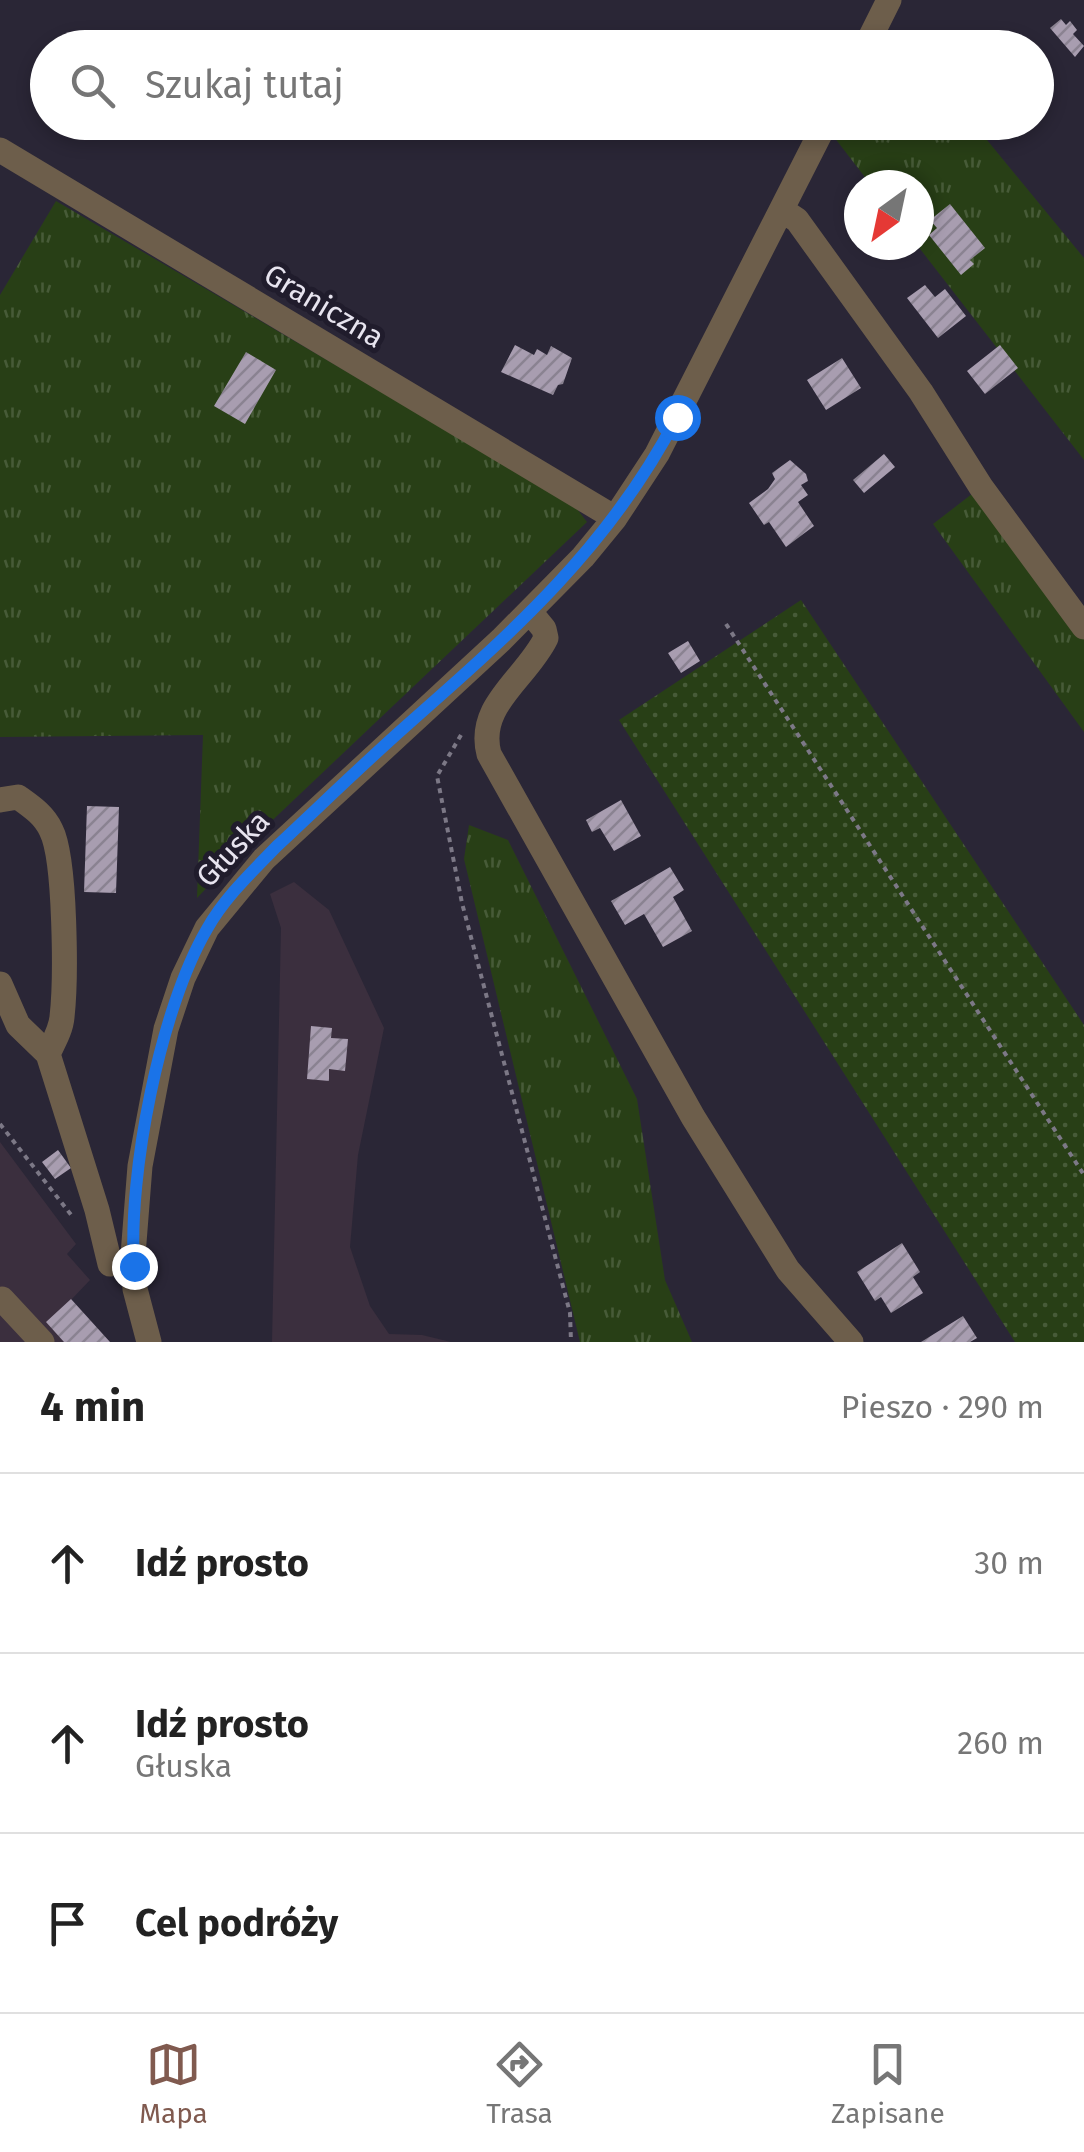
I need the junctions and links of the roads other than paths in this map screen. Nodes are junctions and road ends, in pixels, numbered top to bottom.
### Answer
1 (889, 0) edge
2 (873, 30) edge
3 (817, 140) edge
4 (0, 150) edge
5 (782, 210) junction
6 (615, 518) junction
7 (530, 612) junction
8 (1084, 627) edge
9 (0, 800) edge
10 (0, 984) edge
11 (48, 1054) junction
12 (110, 1264) dead end
13 (0, 1301) edge
14 (42, 1342) edge
15 (149, 1342) edge
16 (851, 1342) edge

1 - 2 street
3 - 5 street, Głuska
4 - 6 street, Graniczna
5 - 6 street, Głuska
5 - 8 street
6 - 7 street, Głuska
7 - 15 street, Głuska
7 - 16 street
9 - 11 street
10 - 11 street
11 - 12 street
13 - 14 street

